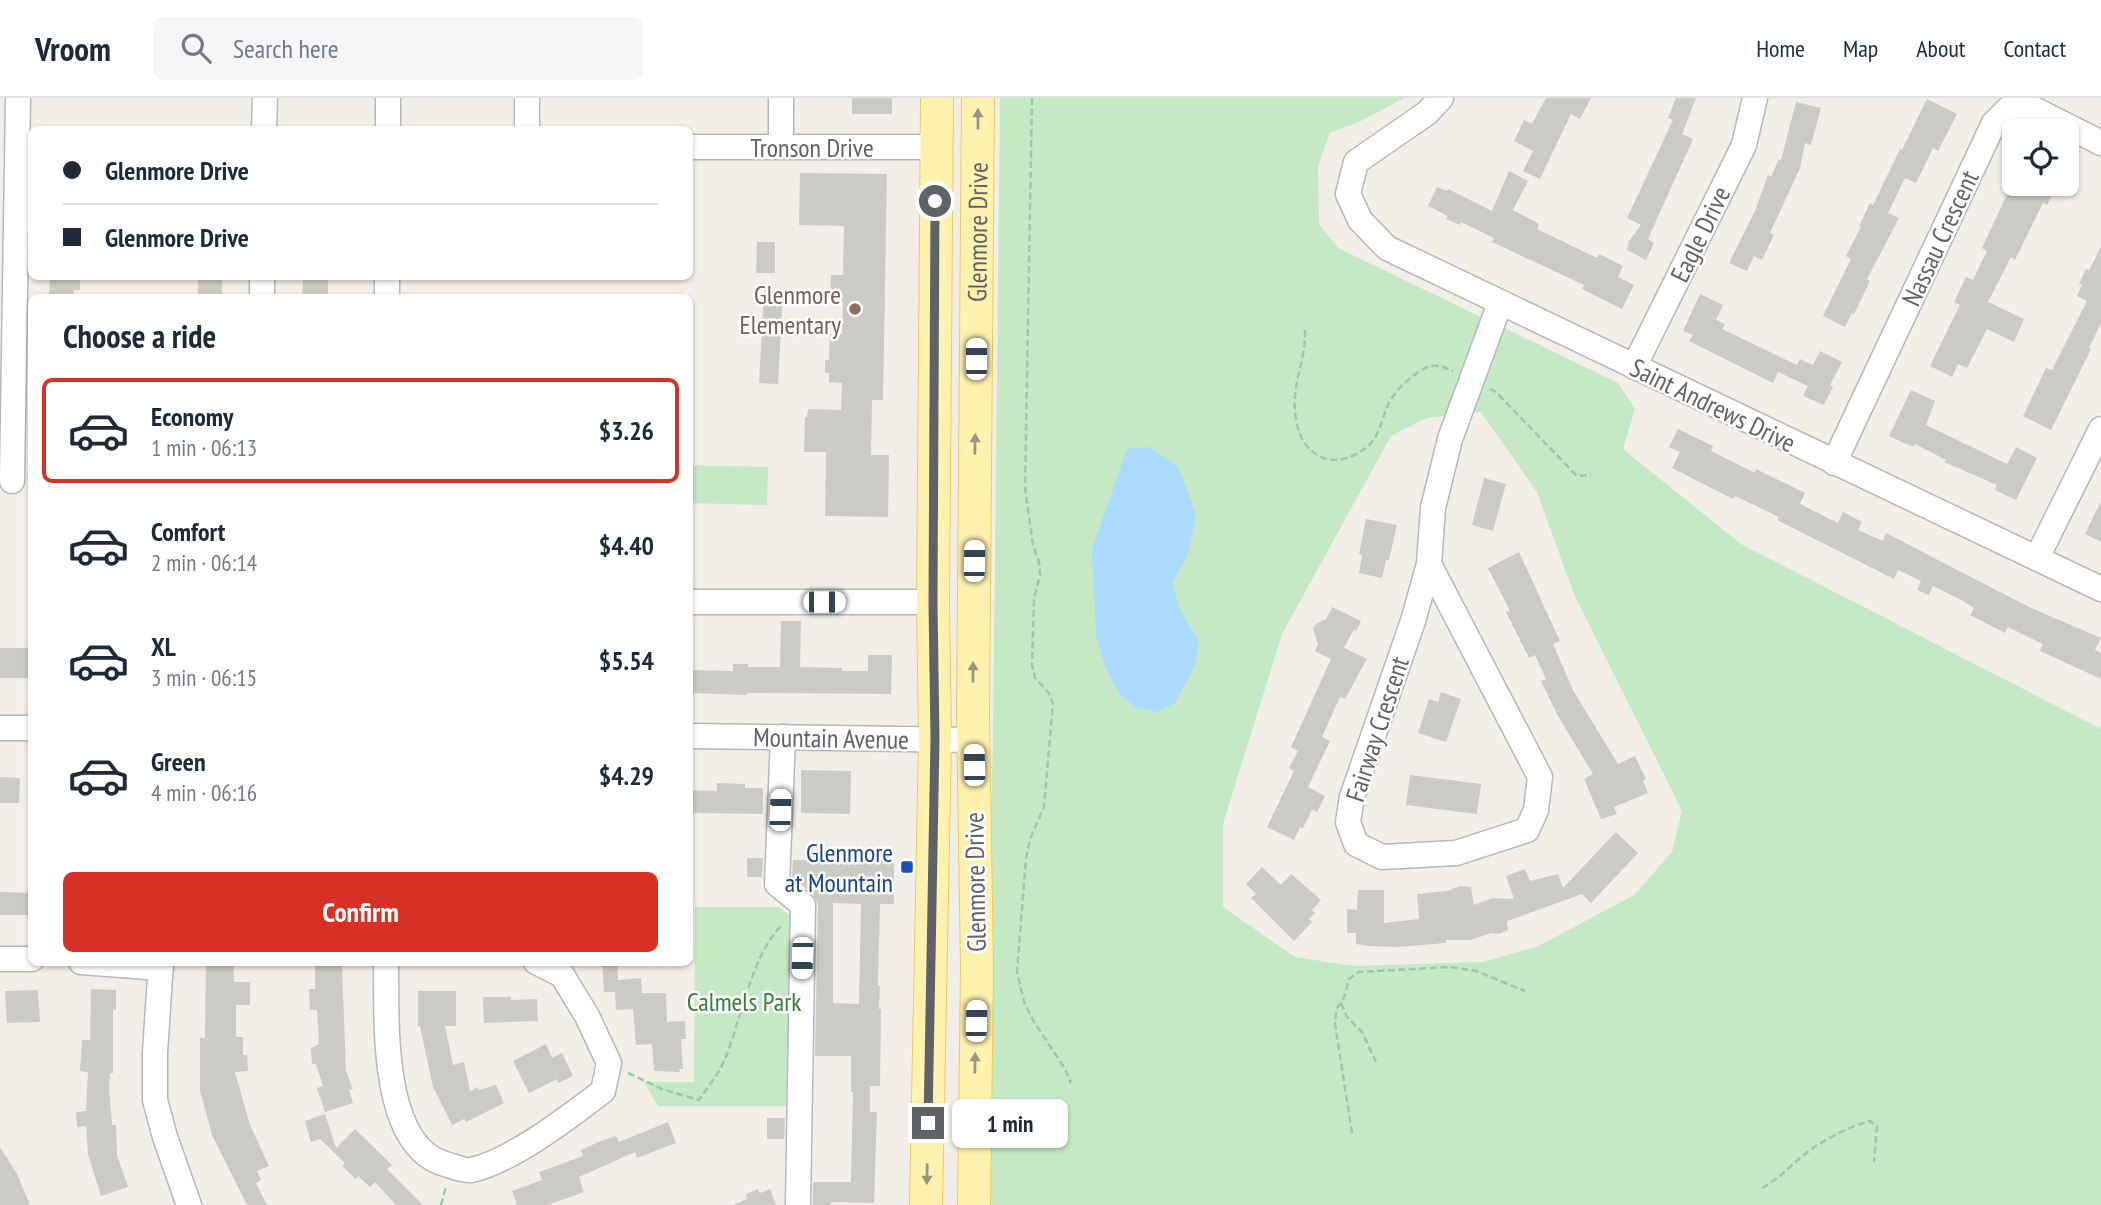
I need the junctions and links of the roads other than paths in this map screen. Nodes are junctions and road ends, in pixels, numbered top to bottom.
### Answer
1 (18, 98) edge
2 (265, 98) edge
3 (388, 98) edge
4 (527, 98) edge
5 (781, 98) edge
6 (937, 98) edge
7 (978, 98) edge
8 (1440, 98) edge
9 (1755, 98) edge
10 (264, 126) edge
11 (388, 126) edge
12 (527, 126) edge
13 (16, 141) edge
14 (2101, 143) edge
15 (693, 147) edge
16 (935, 147) junction
17 (781, 148) junction
18 (1500, 303) junction
19 (1634, 367) junction
20 (2101, 429) edge
21 (1834, 463) junction
22 (12, 481) dead end
23 (2037, 558) junction
24 (1429, 564) junction
25 (2101, 589) edge
26 (693, 602) edge
27 (933, 602) junction
28 (0, 728) edge
29 (28, 728) edge
30 (693, 736) edge
31 (783, 737) junction
32 (935, 739) junction
33 (974, 740) junction
34 (0, 959) edge
35 (28, 959) edge
36 (161, 966) edge
37 (386, 966) edge
38 (544, 966) edge
39 (976, 969) junction
40 (189, 1205) edge
41 (797, 1205) edge
42 (926, 1205) edge
43 (974, 1205) edge

1 - 13 street
2 - 10 street
3 - 11 street
4 - 12 street
5 - 17 street
6 - 16 main road, Glenmore Drive
33 -> 7 main road, Glenmore Drive
8 - 18 street, Saint Andrews Drive
9 - 19 street, Eagle Drive
13 - 22 street
14 - 21 street, Nassau Crescent
15 - 17 street, Tronson Drive
16 - 17 street, Tronson Drive
16 - 27 main road, Glenmore Drive
18 - 19 street, Saint Andrews Drive
18 - 24 street, Fairway Crescent
19 - 21 street, Saint Andrews Drive
20 - 23 street
21 - 23 street, Saint Andrews Drive
23 - 25 street, Saint Andrews Drive
24 - 24 street, Fairway Crescent
26 - 27 street
27 - 32 main road, Glenmore Drive
28 - 29 street
30 - 31 street, Mountain Avenue
31 - 32 street, Mountain Avenue
31 - 41 street
32 - 33 street, Mountain Avenue
32 - 39 main road
32 -> 42 main road, Glenmore Drive
33 - 39 main road, Glenmore Drive
34 - 35 street
36 - 40 street
37 - 38 street
43 -> 39 main road, Glenmore Drive

